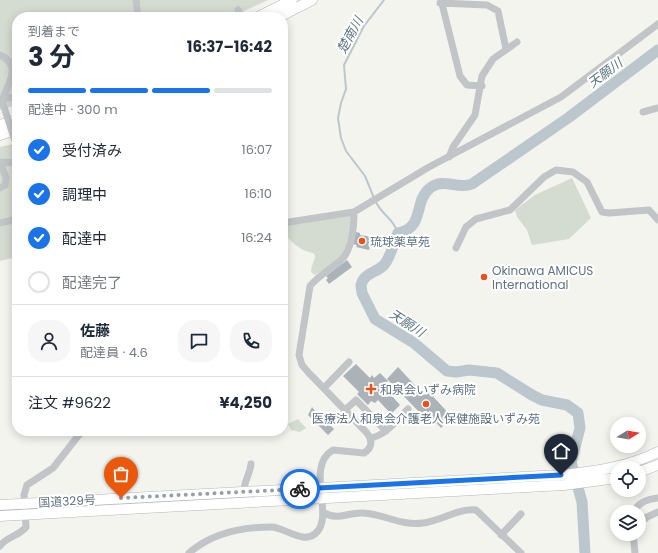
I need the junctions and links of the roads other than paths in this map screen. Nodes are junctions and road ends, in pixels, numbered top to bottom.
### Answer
1 (136, 0) edge
2 (292, 0) edge
3 (312, 0) edge
4 (440, 1) edge
5 (137, 12) edge
6 (268, 12) edge
7 (288, 12) edge
8 (658, 24) edge
9 (517, 42) dead end
10 (506, 49) junction
11 (0, 55) edge
12 (12, 69) edge
13 (12, 79) edge
14 (482, 86) junction
15 (12, 98) edge
16 (2, 103) edge
17 (658, 108) edge
18 (643, 112) dead end
19 (12, 121) edge
20 (0, 125) edge
21 (12, 131) edge
22 (12, 132) edge
23 (0, 135) edge
24 (449, 157) junction
25 (0, 162) edge
26 (12, 163) edge
27 (0, 188) edge
28 (354, 212) junction
29 (12, 220) edge
30 (658, 220) edge
31 (288, 222) edge
32 (0, 224) edge
33 (456, 248) dead end
34 (349, 362) dead end
35 (324, 388) junction
36 (347, 409) junction
37 (408, 409) dead end
38 (366, 411) junction
39 (357, 420) junction
40 (386, 431) junction
41 (78, 436) edge
42 (374, 437) junction
43 (658, 452) edge
44 (251, 464) dead end
45 (658, 465) edge
46 (646, 469) edge
47 (586, 478) junction
48 (610, 478) edge
49 (562, 480) junction
50 (321, 488) junction
51 (244, 492) junction
52 (322, 498) junction
53 (658, 498) edge
54 (25, 503) junction
55 (0, 505) edge
56 (638, 505) edge
57 (658, 512) edge
58 (26, 514) junction
59 (324, 514) junction
60 (520, 514) dead end
61 (0, 516) edge
62 (646, 517) edge
63 (501, 535) junction
64 (634, 541) edge
65 (0, 546) edge
66 (189, 553) edge
67 (521, 553) edge
68 (635, 553) edge

1 - 5 street
2 - 6 highway
3 - 7 highway
4 - 10 street
4 - 14 street
8 - 24 street
9 - 10 street
10 - 14 street
11 - 12 street
13 - 16 street
14 - 24 street
15 - 16 street
16 - 22 street, bridge
17 - 18 street
19 - 20 highway
21 - 23 highway
24 - 28 street
25 - 26 street
25 - 27 street
28 - 31 street
28 - 35 street
29 - 32 street
30 - 33 street
34 - 35 street
35 - 36 street
36 - 38 street
36 - 39 street
37 - 40 street
38 - 39 street
38 - 40 street
39 - 42 street
40 - 42 street
41 - 54 street
42 - 50 street
43 - 47 highway, 国道329号
44 - 51 street
45 - 46 highway
47 - 48 highway, 国道329号
47 - 49 highway, 国道329号
49 - 50 highway, 国道329号
49 - 52 highway, 国道329号
50 - 51 highway, 国道329号
50 - 52 street
51 - 54 highway, 国道329号
52 - 58 highway, 国道329号
52 - 59 street
53 - 56 street
54 - 55 highway, 国道329号
54 - 58 street
57 - 62 street
58 - 61 highway, 国道329号
58 - 65 street
59 - 63 street
59 - 66 street
60 - 63 street
63 - 67 street
64 - 68 street

